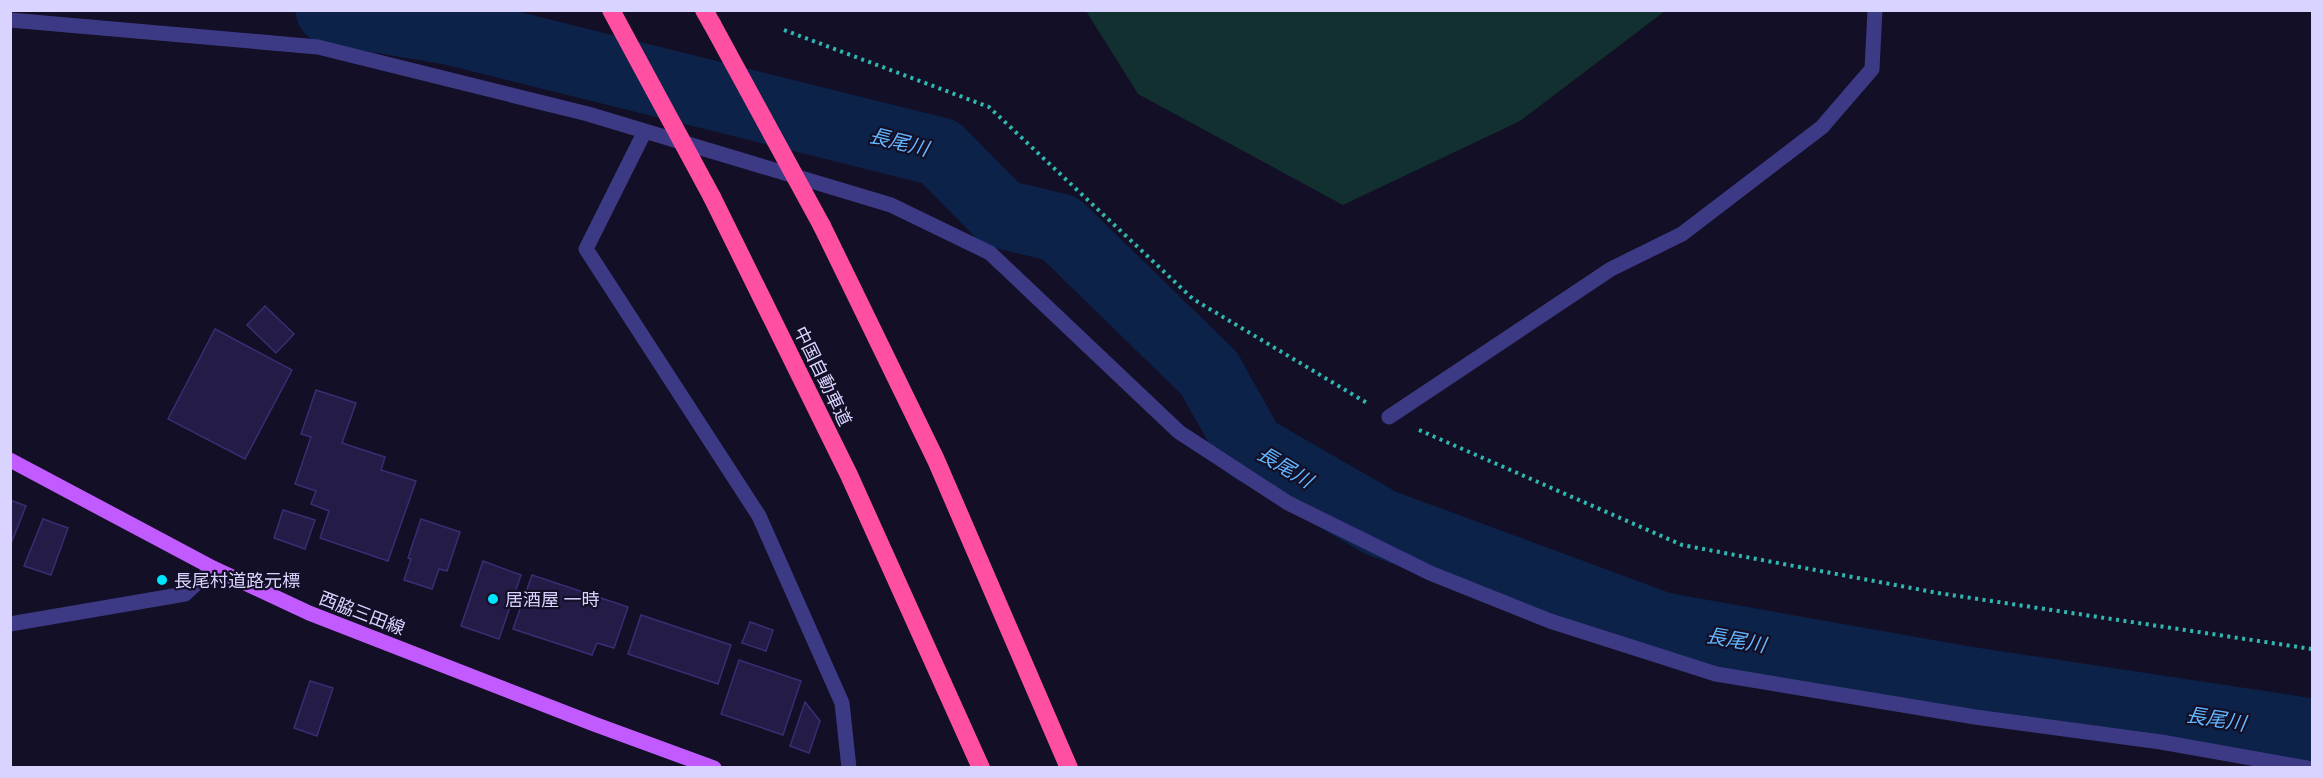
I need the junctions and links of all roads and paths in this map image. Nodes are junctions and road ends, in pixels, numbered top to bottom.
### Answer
1 (611, 10) edge
2 (1875, 10) edge
3 (708, 17) edge
4 (10, 20) edge
5 (784, 30) dead end
6 (645, 131) junction
7 (1389, 417) junction
8 (10, 460) edge
9 (213, 568) junction
10 (10, 624) edge
11 (2313, 649) edge
12 (714, 768) edge
13 (849, 768) edge
14 (981, 768) edge
15 (1069, 768) edge
16 (2307, 768) edge

1 - 14 highway, 中国自動車道, bridge
2 - 7 street
3 - 15 highway, bridge
4 - 6 street
5 - 7 path
6 - 13 street
6 - 16 street
7 - 11 path
8 - 9 main road, 西脇三田線
9 - 10 street
9 - 12 main road, 西脇三田線

